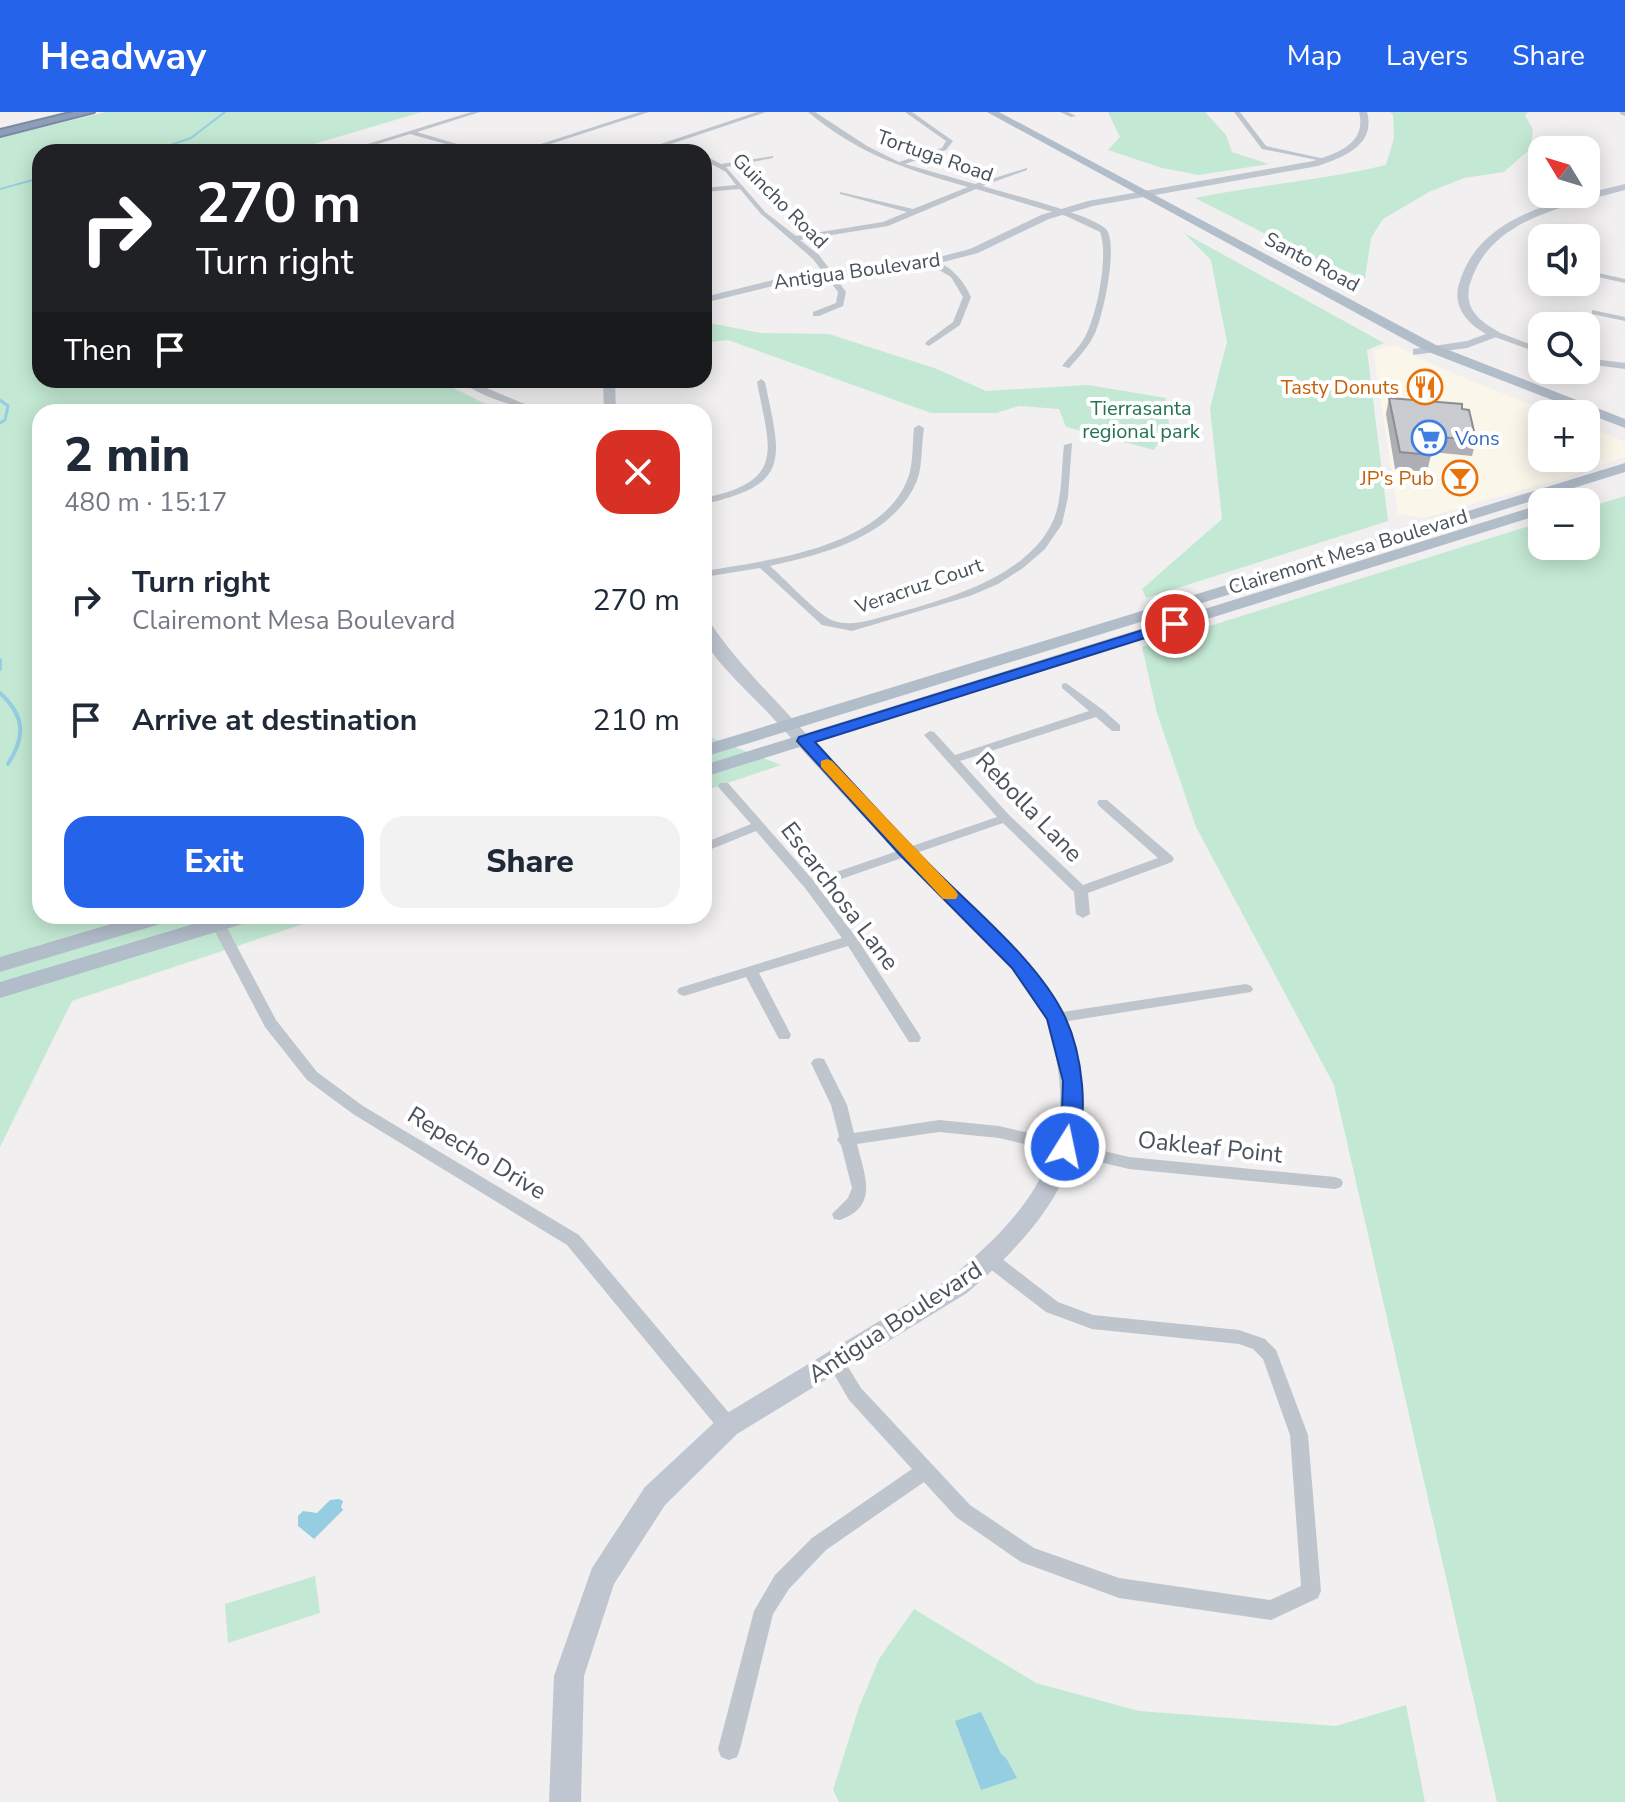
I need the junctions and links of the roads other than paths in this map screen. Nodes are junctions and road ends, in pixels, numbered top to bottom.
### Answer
1 (36, 112) edge
2 (88, 112) edge
3 (477, 112) edge
4 (646, 112) edge
5 (763, 112) edge
6 (811, 112) edge
7 (908, 112) edge
8 (976, 112) edge
9 (992, 112) edge
10 (1063, 112) edge
11 (1237, 112) edge
12 (1363, 112) edge
13 (1073, 116) dead end
14 (0, 121) edge
15 (410, 132) junction
16 (0, 133) edge
17 (371, 144) edge
18 (453, 144) edge
19 (544, 144) edge
20 (665, 144) edge
21 (771, 157) dead end
22 (1327, 160) junction
23 (712, 161) edge
24 (900, 164) junction
25 (723, 166) junction
26 (1025, 169) dead end
27 (741, 187) junction
28 (972, 187) junction
29 (1625, 187) edge
30 (712, 189) edge
31 (842, 193) dead end
32 (1138, 196) junction
33 (915, 212) junction
34 (1058, 212) junction
35 (793, 239) junction
36 (932, 262) junction
37 (827, 275) junction
38 (1601, 275) dead end
39 (1625, 281) edge
40 (712, 298) edge
41 (1600, 313) edge
42 (816, 314) dead end
43 (1625, 319) edge
44 (1495, 334) junction
45 (929, 344) dead end
46 (1528, 347) edge
47 (1424, 350) junction
48 (1600, 363) edge
49 (1066, 366) dead end
50 (1625, 366) edge
51 (761, 382) dead end
52 (480, 388) edge
53 (1540, 400) edge
54 (517, 404) edge
55 (1600, 424) edge
56 (1625, 424) edge
57 (919, 428) dead end
58 (1625, 434) edge
59 (1069, 445) dead end
60 (1625, 467) edge
61 (1625, 483) edge
62 (1600, 491) edge
63 (712, 499) edge
64 (1528, 513) edge
65 (763, 565) junction
66 (712, 573) edge
67 (712, 635) edge
68 (1066, 686) dead end
69 (1099, 712) junction
70 (1116, 728) dead end
71 (797, 733) junction
72 (930, 735) dead end
73 (712, 749) edge
74 (952, 760) junction
75 (712, 768) edge
76 (724, 786) dead end
77 (1103, 803) dead end
78 (1005, 818) junction
79 (758, 826) junction
80 (712, 845) edge
81 (906, 851) junction
82 (810, 885) junction
83 (1081, 891) junction
84 (1083, 914) dead end
85 (136, 924) edge
86 (206, 924) edge
87 (220, 924) edge
88 (851, 940) junction
89 (0, 965) edge
90 (750, 970) junction
91 (1246, 989) dead end
92 (0, 990) edge
93 (684, 991) dead end
94 (1056, 1018) junction
95 (784, 1035) dead end
96 (914, 1038) dead end
97 (819, 1063) dead end
98 (845, 1140) junction
99 (1065, 1147) junction
100 (1335, 1183) dead end
101 (840, 1214) dead end
102 (991, 1260) junction
103 (836, 1362) junction
104 (728, 1426) junction
105 (926, 1470) junction
106 (729, 1749) dead end
107 (565, 1802) edge

1 - 14 highway
2 - 16 highway
3 - 15 street
4 - 19 street
5 - 20 street
6 - 24 street, Tortuga Road
7 - 24 street
8 - 32 main road, Santo Road
9 - 32 main road, Santo Road
10 - 13 street
11 - 22 street
12 - 22 street, Antigua Boulevard
15 - 17 street
15 - 18 street
21 - 25 street
22 - 32 street, Antigua Boulevard
23 - 25 street, Guincho Road
24 - 28 street, Tortuga Road
25 - 27 street, Guincho Road
26 - 28 street
27 - 30 street
27 - 35 street, Guincho Road
28 - 33 street
28 - 34 street, Tortuga Road
29 - 44 street
31 - 33 street
32 - 34 street, Antigua Boulevard
32 - 47 main road, Santo Road
33 - 35 street
34 - 36 street, Antigua Boulevard
34 - 49 street, Tortuga Road
35 - 37 street, Guincho Road
36 - 37 street, Antigua Boulevard
36 - 45 street
37 - 40 street, Antigua Boulevard
37 - 42 street
38 - 39 street
41 - 43 street
44 - 46 street
44 - 47 street
47 - 53 main road, Santo Road
47 - 56 main road, Santo Road
48 - 50 street
51 - 63 street
52 - 54 street
55 - 58 main road
57 - 65 street
59 - 65 street, Veracruz Court
60 - 71 main road, Clairemont Mesa Boulevard
61 - 62 main road
64 - 71 main road, Clairemont Mesa Boulevard
65 - 66 street
67 - 71 street, Antigua Boulevard
68 - 69 street
69 - 70 street
69 - 74 street
71 - 73 main road, Clairemont Mesa Boulevard
71 - 75 main road, Clairemont Mesa Boulevard
71 - 81 street, Antigua Boulevard
72 - 74 street, Rebolla Lane
74 - 78 street, Rebolla Lane
76 - 79 street, Escarchosa Lane
77 - 83 street
78 - 81 street
78 - 83 street, Rebolla Lane
79 - 80 street
79 - 82 street, Escarchosa Lane
81 - 82 street
81 - 94 street, Antigua Boulevard
82 - 88 street, Escarchosa Lane
83 - 84 street, Rebolla Lane
85 - 89 main road
86 - 92 main road
87 - 104 street, Repecho Drive
88 - 90 street
88 - 96 street, Escarchosa Lane
90 - 93 street
90 - 95 street
91 - 94 street
94 - 99 street, Antigua Boulevard
97 - 98 street
98 - 99 street, Oakleaf Point
98 - 101 street
99 - 100 street, Oakleaf Point
99 - 102 street, Antigua Boulevard
102 - 103 street, Antigua Boulevard
102 - 105 street
103 - 104 street, Antigua Boulevard
103 - 105 street
104 - 107 street, Antigua Boulevard
105 - 106 street

